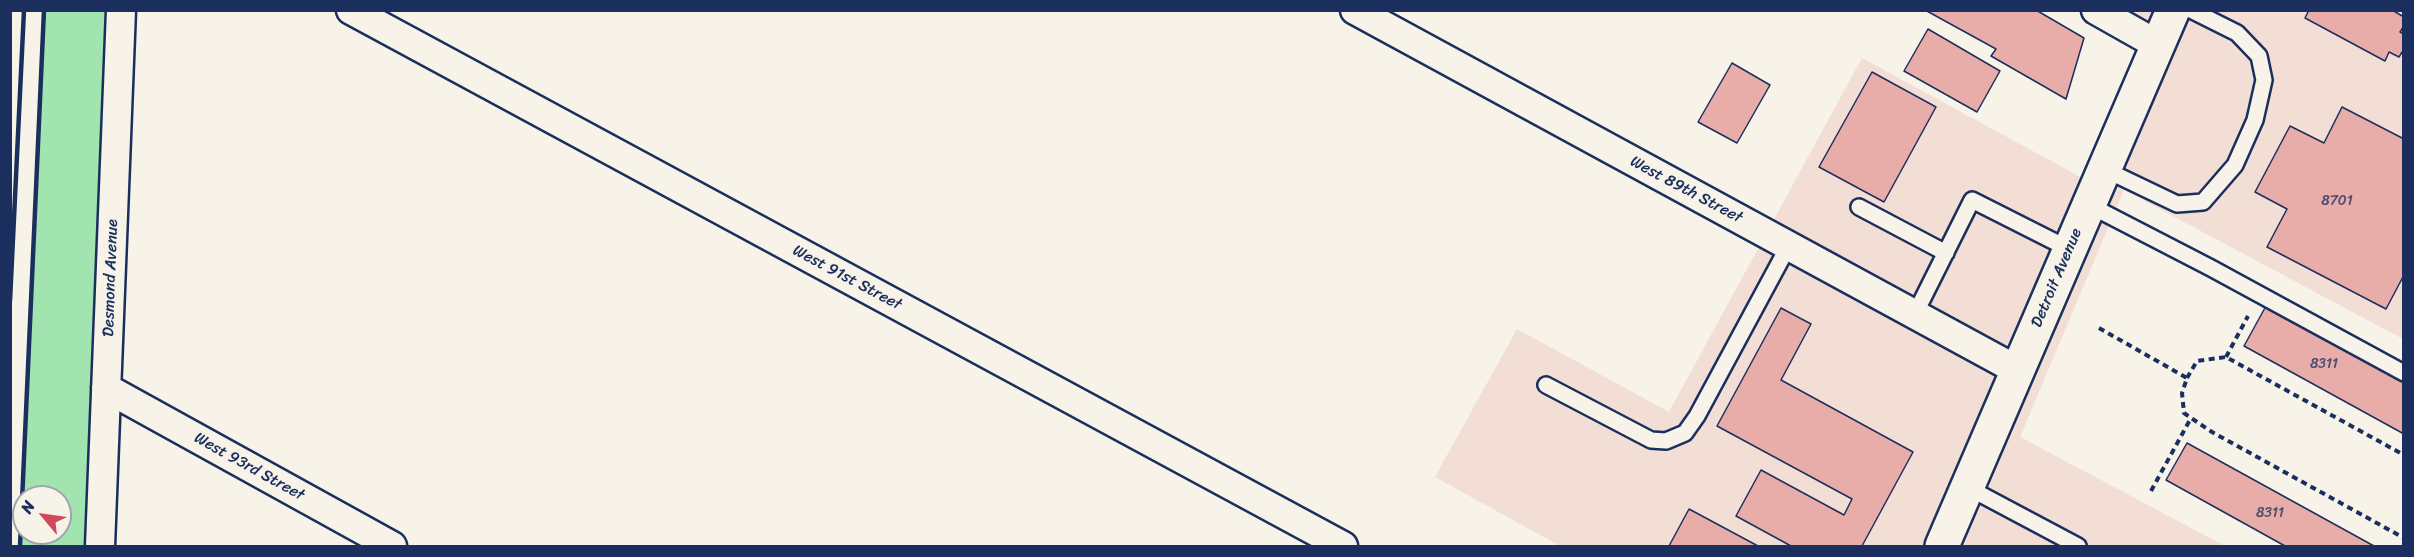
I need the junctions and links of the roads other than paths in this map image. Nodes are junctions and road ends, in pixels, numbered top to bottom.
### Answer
1 (121, 10) edge
2 (351, 10) edge
3 (1355, 10) edge
4 (2096, 10) edge
5 (2173, 10) edge
6 (2191, 10) edge
7 (2158, 45) junction
8 (2104, 169) junction
9 (2089, 205) junction
10 (1859, 207) dead end
11 (1789, 245) junction
12 (2069, 249) junction
13 (1946, 254) junction
14 (1916, 314) junction
15 (2017, 370) junction
16 (2403, 372) edge
17 (1546, 385) dead end
18 (106, 388) junction
19 (1967, 487) junction
20 (100, 546) edge
21 (392, 546) edge
22 (1343, 546) edge
23 (1942, 546) edge
24 (2078, 546) edge

1 - 18 street, Desmond Avenue
2 - 22 street, West 91st Street
3 - 11 street, West 89th Street
4 - 7 street
5 - 7 main road, Detroit Avenue
6 - 8 lane
7 - 8 main road, Detroit Avenue
8 - 9 main road, Detroit Avenue
9 - 12 main road, Detroit Avenue
9 - 16 lane
10 - 13 lane
11 - 14 street, West 89th Street
11 - 17 lane
12 - 13 lane
12 - 15 main road, Detroit Avenue
13 - 14 lane
14 - 15 street, West 89th Street
15 - 19 main road, Detroit Avenue
18 - 20 street, Desmond Avenue
18 - 21 street, West 93rd Street
19 - 23 main road, Detroit Avenue
19 - 24 lane

